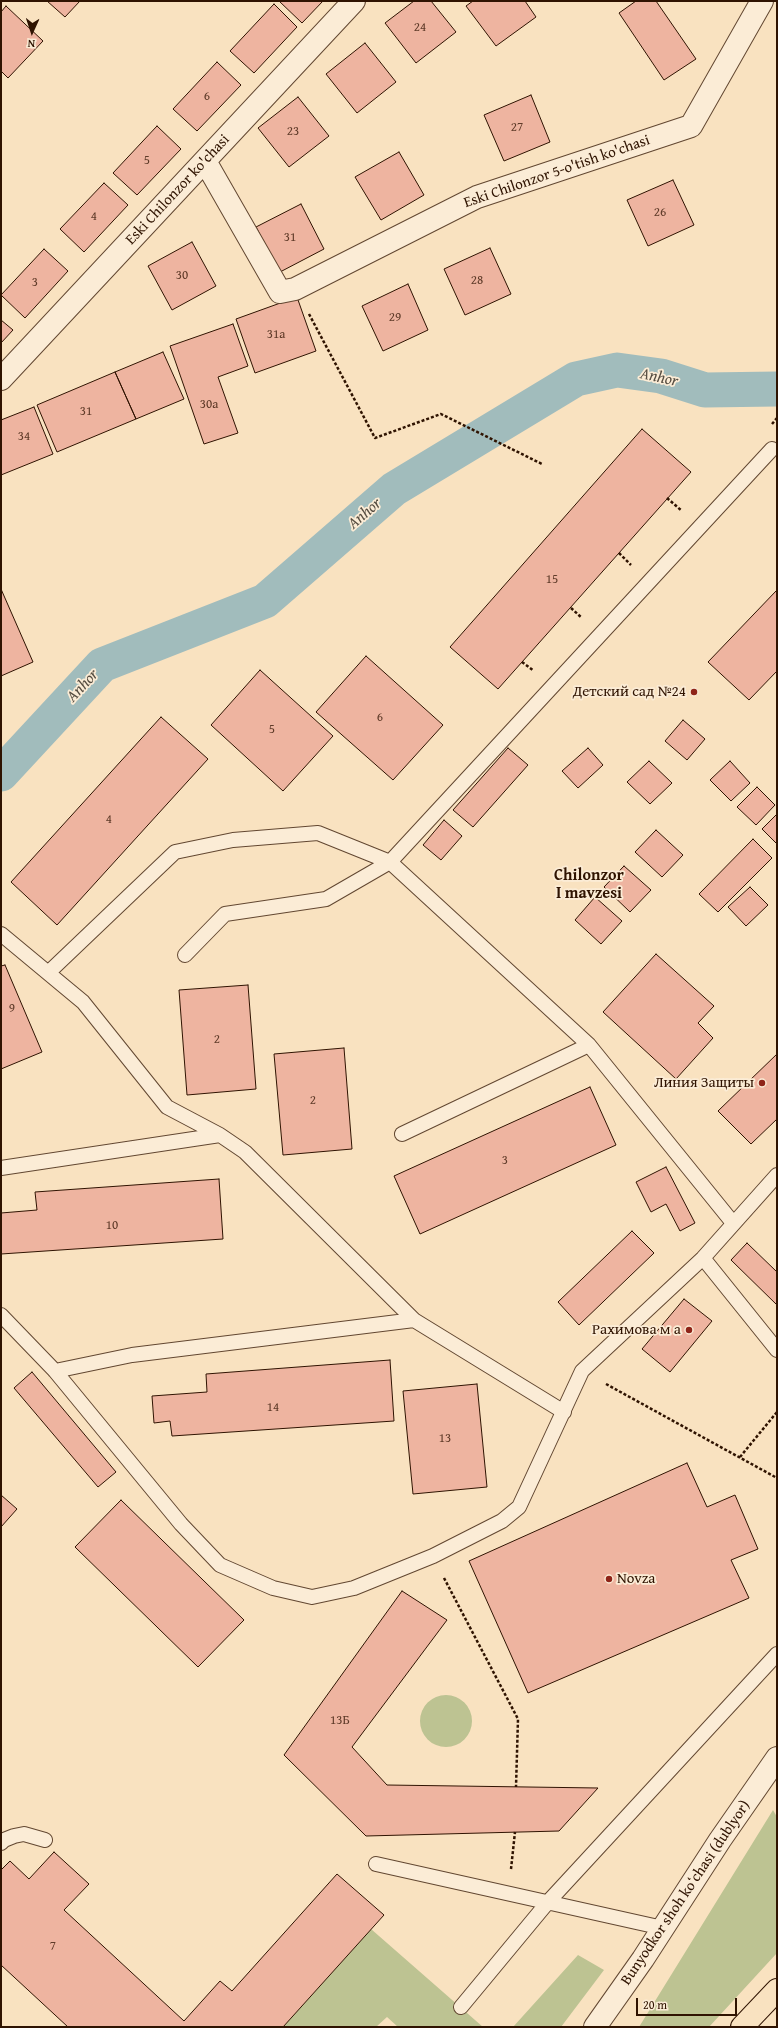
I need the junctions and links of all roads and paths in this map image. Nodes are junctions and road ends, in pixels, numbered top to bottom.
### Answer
1 (354, 1) edge
2 (762, 1) edge
3 (205, 161) junction
4 (295, 289) junction
5 (1, 379) edge
6 (772, 449) dead end
7 (542, 464) dead end
8 (390, 862) junction
9 (1, 934) edge
10 (185, 955) dead end
11 (48, 973) junction
12 (589, 1045) junction
13 (402, 1134) dead end
14 (220, 1135) junction
15 (1, 1168) edge
16 (777, 1175) edge
17 (733, 1223) junction
18 (703, 1258) junction
19 (1, 1316) edge
20 (414, 1320) junction
21 (777, 1350) edge
22 (55, 1371) junction
23 (582, 1371) junction
24 (564, 1412) junction
25 (777, 1412) edge
26 (740, 1457) junction
27 (777, 1478) edge
28 (433, 1556) junction
29 (777, 1654) edge
30 (777, 1758) edge
31 (516, 1787) dead end
32 (515, 1832) dead end
33 (45, 1840) dead end
34 (1, 1843) edge
35 (376, 1864) dead end
36 (508, 1894) junction
37 (548, 1902) junction
38 (663, 1928) junction
39 (777, 1990) edge
40 (461, 2007) dead end
41 (595, 2027) edge
42 (742, 2027) edge

1 - 3 street, Eski Chilonzor ko'chasi
2 - 4 street, Eski Chilonzor 5-o'tish ko'chasi
3 - 4 street
3 - 5 street, Eski Chilonzor ko'chasi
4 - 7 path
6 - 8 lane
8 - 10 lane
8 - 11 lane
8 - 12 lane
9 - 11 lane
11 - 14 lane
12 - 13 lane
12 - 17 lane
14 - 15 lane
14 - 20 lane
16 - 17 lane
17 - 18 lane
18 - 21 lane
18 - 23 lane
19 - 22 lane
20 - 22 lane
20 - 24 lane
22 - 28 lane
23 - 24 lane
23 - 26 path
24 - 28 lane
25 - 26 path
26 - 27 path
28 - 31 path
29 - 37 lane
30 - 38 street, Bunyodkor shoh koʻchasi (dublyor)
32 - 36 path
33 - 34 lane
35 - 36 lane
36 - 37 lane
37 - 38 lane
37 - 40 lane
38 - 41 street, Bunyodkor shoh koʻchasi (dublyor)
39 - 42 main road

